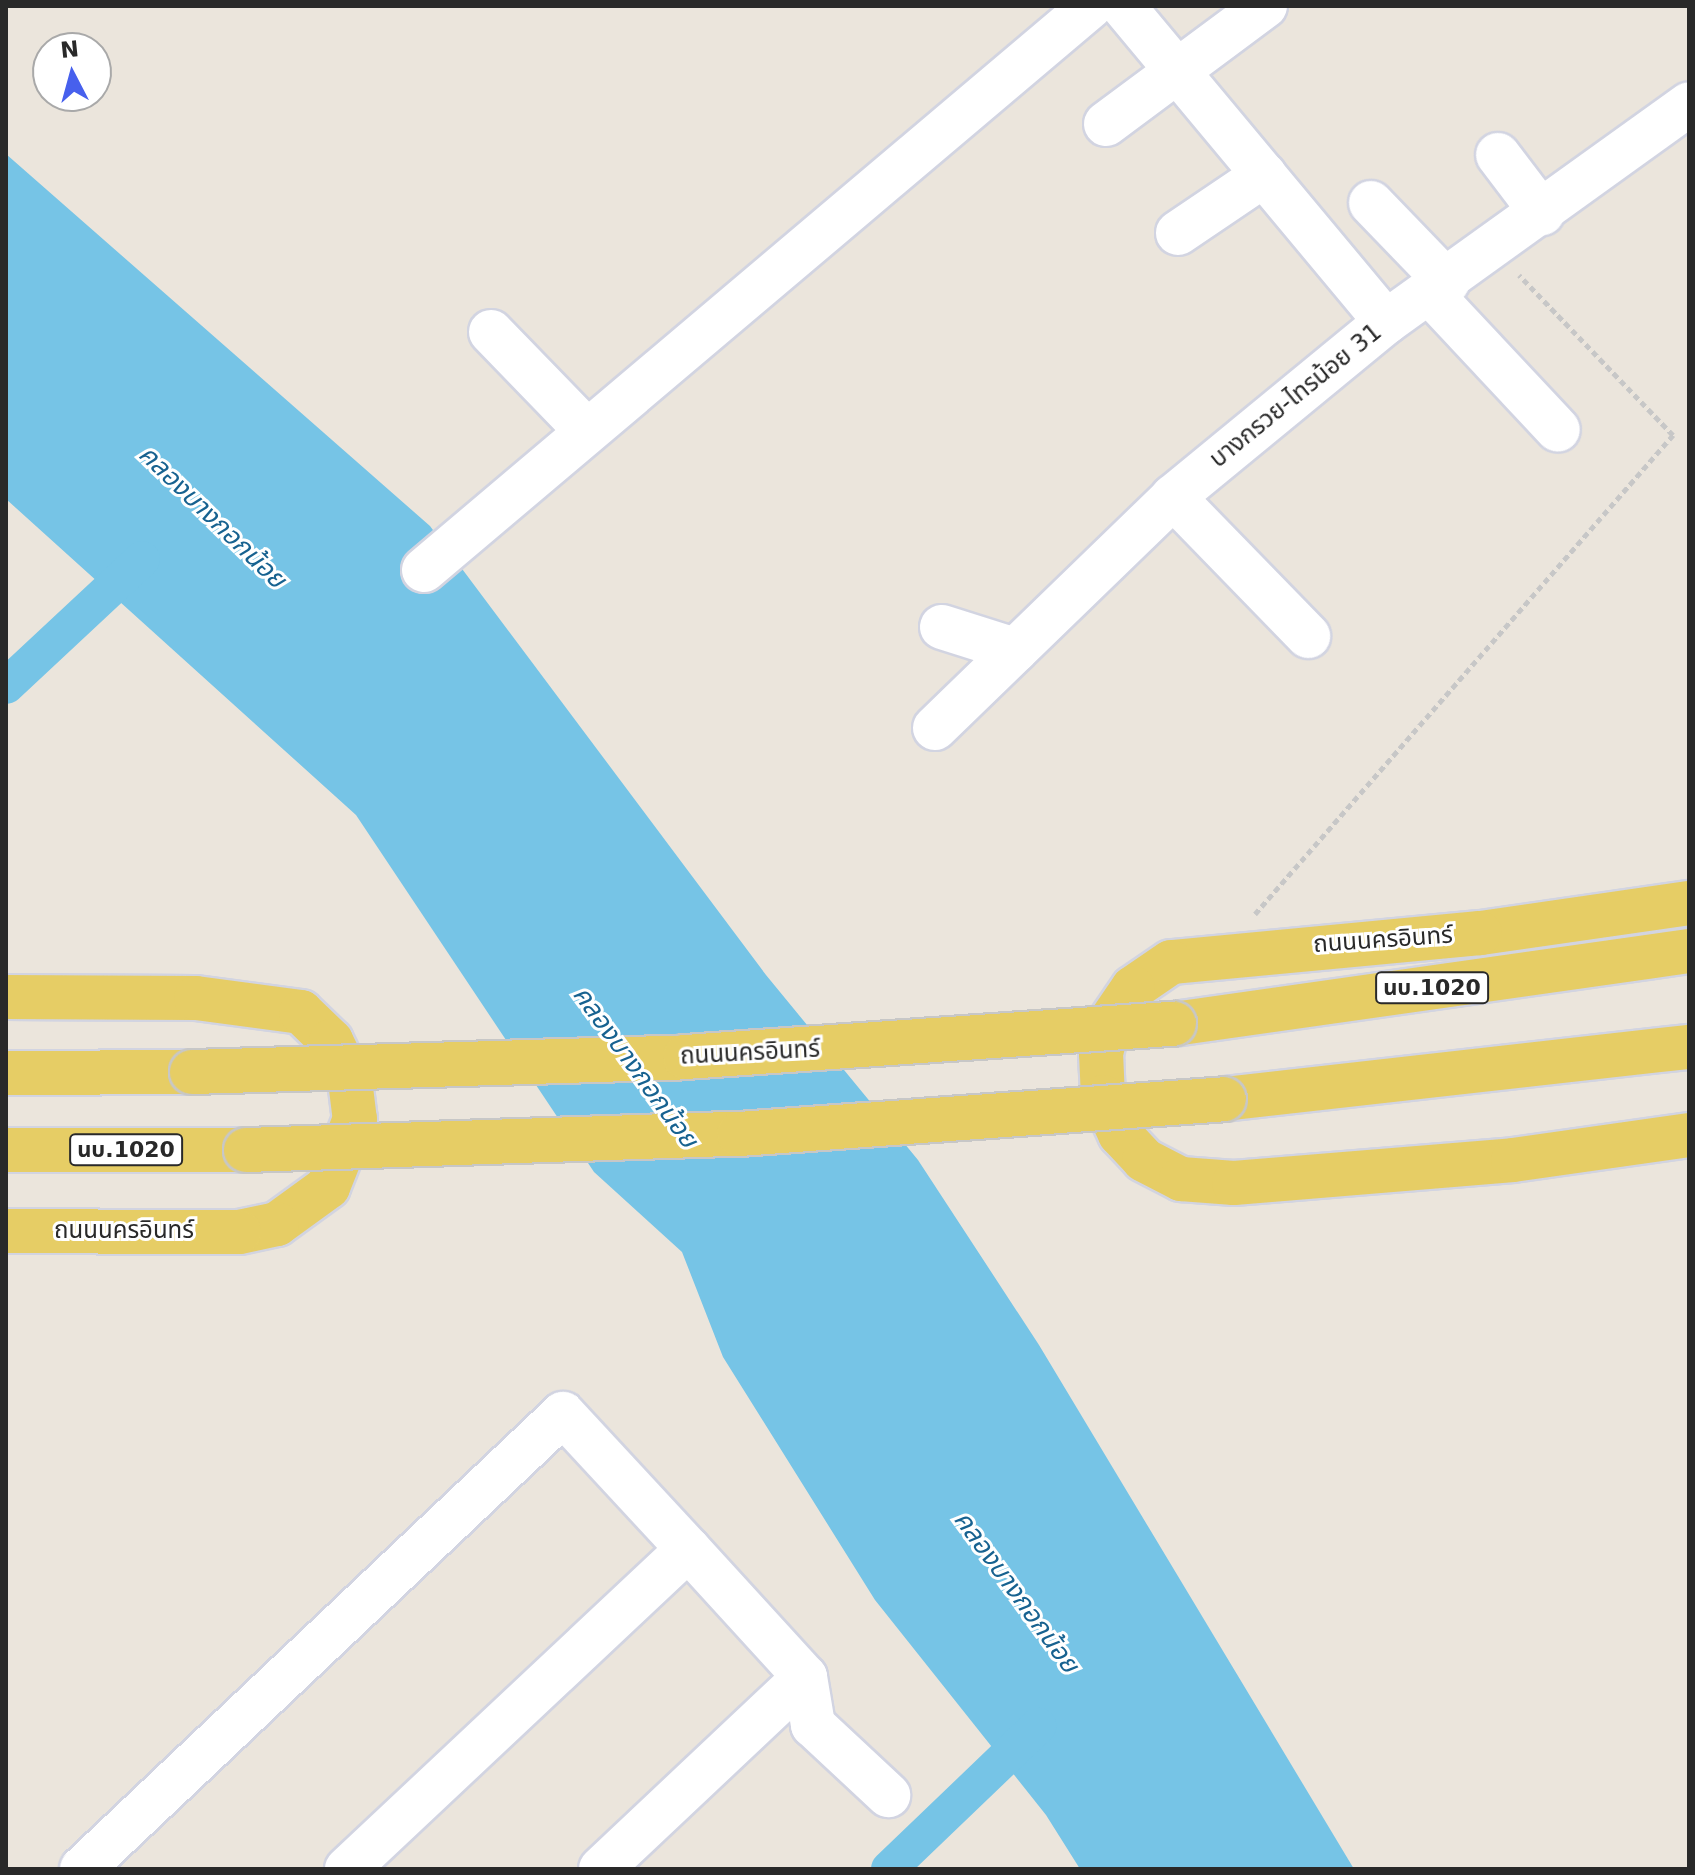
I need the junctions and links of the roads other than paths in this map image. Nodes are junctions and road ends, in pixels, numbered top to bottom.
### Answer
1 (1091, 6) edge
2 (1123, 6) edge
3 (1265, 6) edge
4 (1178, 73) junction
5 (1689, 104) edge
6 (1106, 124) dead end
7 (1498, 155) dead end
8 (1264, 175) junction
9 (1371, 203) dead end
10 (1542, 213) junction
11 (1178, 233) dead end
12 (1438, 288) junction
13 (1386, 322) junction
14 (491, 332) dead end
15 (1558, 430) dead end
16 (587, 431) junction
17 (1173, 497) junction
18 (424, 570) dead end
19 (942, 627) dead end
20 (1308, 636) dead end
21 (1015, 650) junction
22 (935, 728) dead end
23 (1689, 903) edge
24 (1689, 951) edge
25 (6, 997) edge
26 (1689, 1047) edge
27 (6, 1073) edge
28 (1689, 1135) edge
29 (6, 1150) edge
30 (6, 1231) edge
31 (688, 1549) junction
32 (805, 1677) junction
33 (888, 1795) dead end
34 (82, 1869) edge
35 (347, 1869) edge
36 (601, 1869) edge

1 - 16 street
2 - 4 street
3 - 4 street
4 - 6 street
4 - 8 street
5 - 10 street, บางกรวย-ไทรน้อย 31
7 - 10 street
8 - 11 street
8 - 13 street
9 - 12 street
10 - 12 street, บางกรวย-ไทรน้อย 31
12 - 13 street, บางกรวย-ไทรน้อย 31
12 - 15 street
13 - 17 street, บางกรวย-ไทรน้อย 31
14 - 16 street
16 - 18 street
17 - 20 street
17 - 21 street, บางกรวย-ไทรน้อย 31
19 - 21 street
21 - 22 street, บางกรวย-ไทรน้อย 31
23 - 28 main road, ถนนนครอินทร์ / นบ.1020
24 - 27 main road, ถนนนครอินทร์ / นบ.1020, bridge
25 - 30 main road, ถนนนครอินทร์
26 - 29 main road, นบ.1020, bridge
31 - 32 street
31 - 34 street
31 - 35 street
32 - 33 street
32 - 36 street

